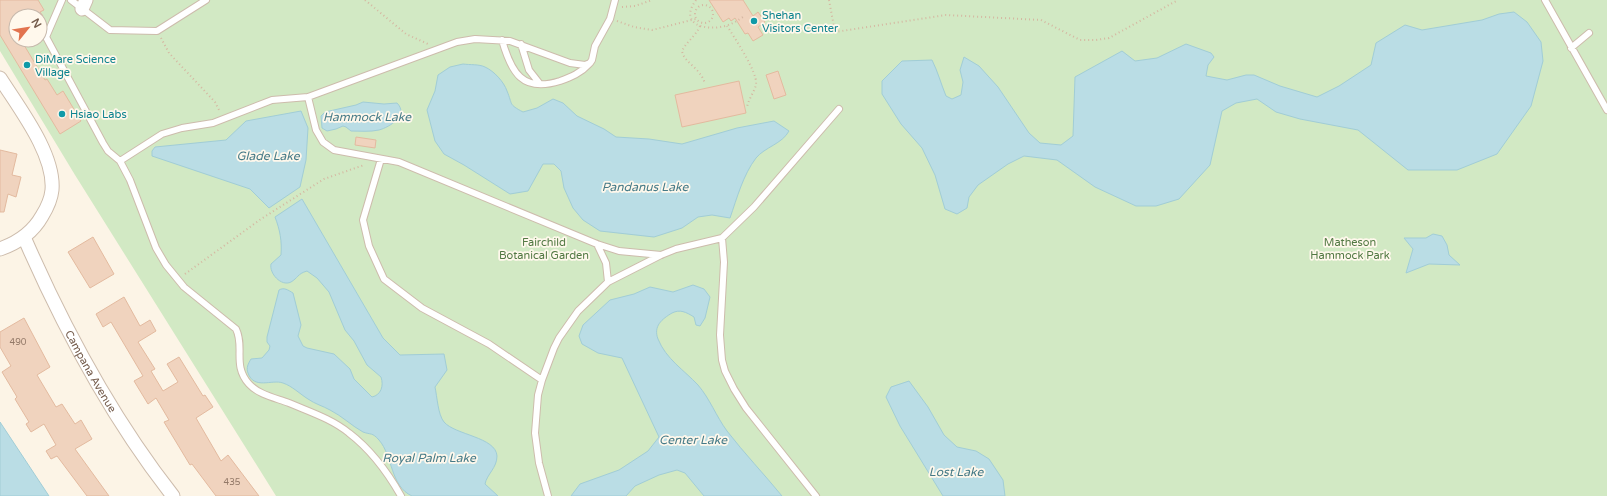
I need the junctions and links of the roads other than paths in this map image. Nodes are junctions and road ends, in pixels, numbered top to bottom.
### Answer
1 (62, 0) edge
2 (71, 0) edge
3 (206, 0) edge
4 (1545, 0) edge
5 (614, 3) edge
6 (84, 4) edge
7 (1589, 33) dead end
8 (502, 40) junction
9 (521, 44) junction
10 (1571, 48) junction
11 (590, 63) junction
12 (0, 78) edge
13 (540, 84) junction
14 (308, 97) junction
15 (839, 108) dead end
16 (1607, 110) edge
17 (380, 159) junction
18 (120, 161) junction
19 (24, 237) junction
20 (722, 238) junction
21 (597, 244) junction
22 (0, 249) edge
23 (661, 256) junction
24 (608, 282) junction
25 (542, 380) junction
26 (173, 496) edge
27 (401, 496) edge
28 (548, 496) edge
29 (816, 496) edge

1 - 18 lane
2 - 6 lane
3 - 6 lane
4 - 10 lane
5 - 11 lane
7 - 10 lane
8 - 9 lane
8 - 13 lane
8 - 14 lane
9 - 11 lane
9 - 13 lane
10 - 16 lane
11 - 13 lane
12 - 19 street
14 - 17 lane
14 - 18 lane
15 - 20 lane
17 - 21 lane
17 - 25 lane
18 - 27 lane
19 - 22 street
19 - 26 street, Campana Avenue
20 - 23 lane
20 - 29 lane
21 - 23 lane
21 - 24 lane
23 - 24 lane
24 - 25 lane
25 - 28 lane

